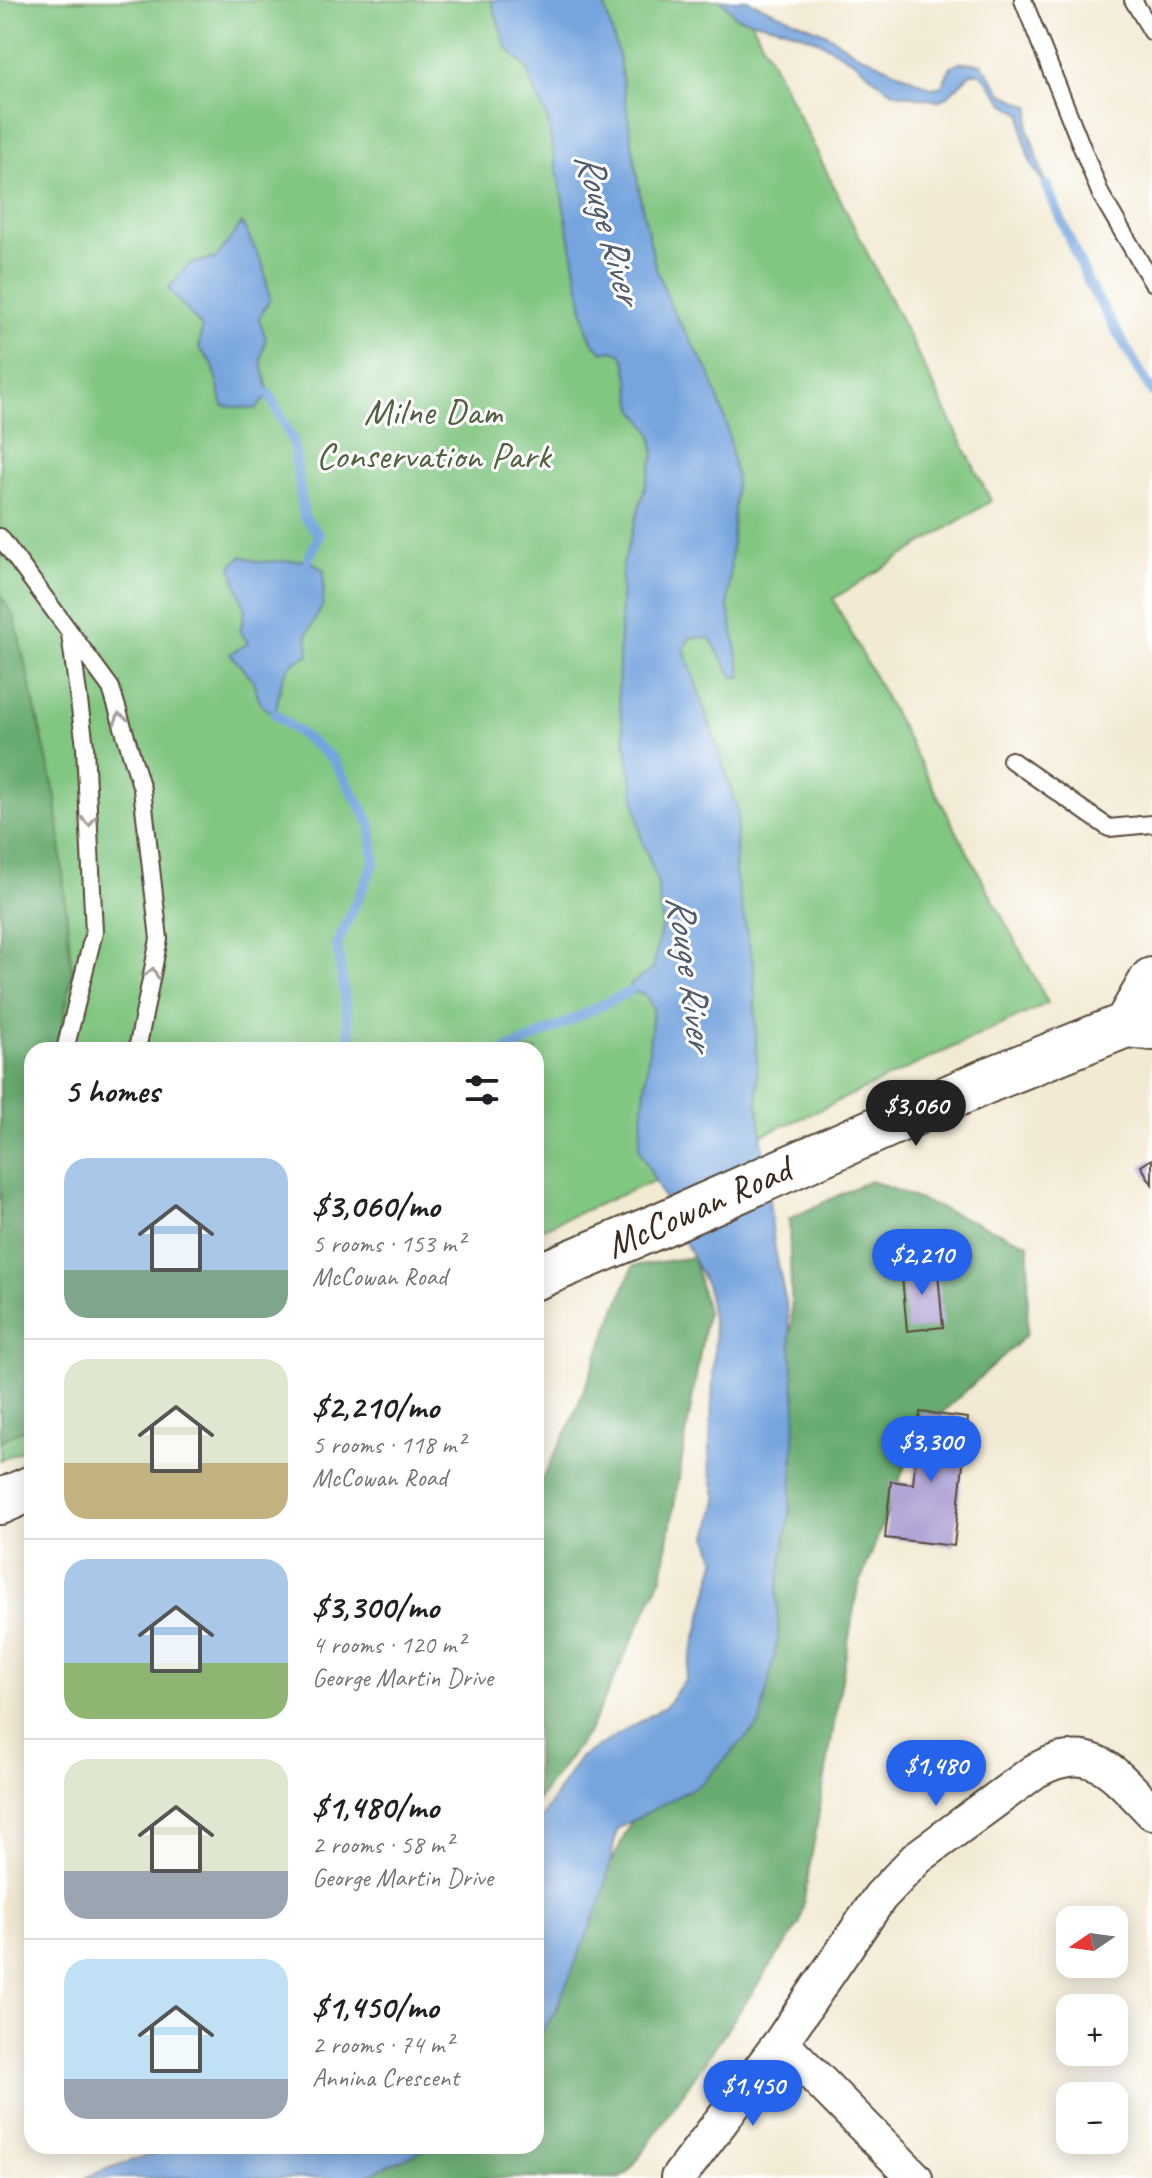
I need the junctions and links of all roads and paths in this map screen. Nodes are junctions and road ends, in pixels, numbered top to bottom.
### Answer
1 (1023, 0) edge
2 (1133, 0) edge
3 (1152, 32) edge
4 (1152, 282) edge
5 (0, 537) edge
6 (70, 632) junction
7 (1011, 760) dead end
8 (1152, 824) edge
9 (1152, 980) edge
10 (1139, 1026) edge
11 (67, 1042) edge
12 (139, 1042) edge
13 (544, 1274) edge
14 (24, 1492) edge
15 (0, 1502) edge
16 (1152, 1812) edge
17 (781, 2042) junction
18 (678, 2178) edge
19 (915, 2178) edge

1 - 4 lane
2 - 3 lane
5 - 6 lane
6 -> 11 lane
12 -> 6 lane
7 - 8 lane
9 - 10 main road, McCowan Road
10 - 13 main road, McCowan Road
14 - 15 main road
16 - 17 street
17 - 18 street
17 - 19 street

